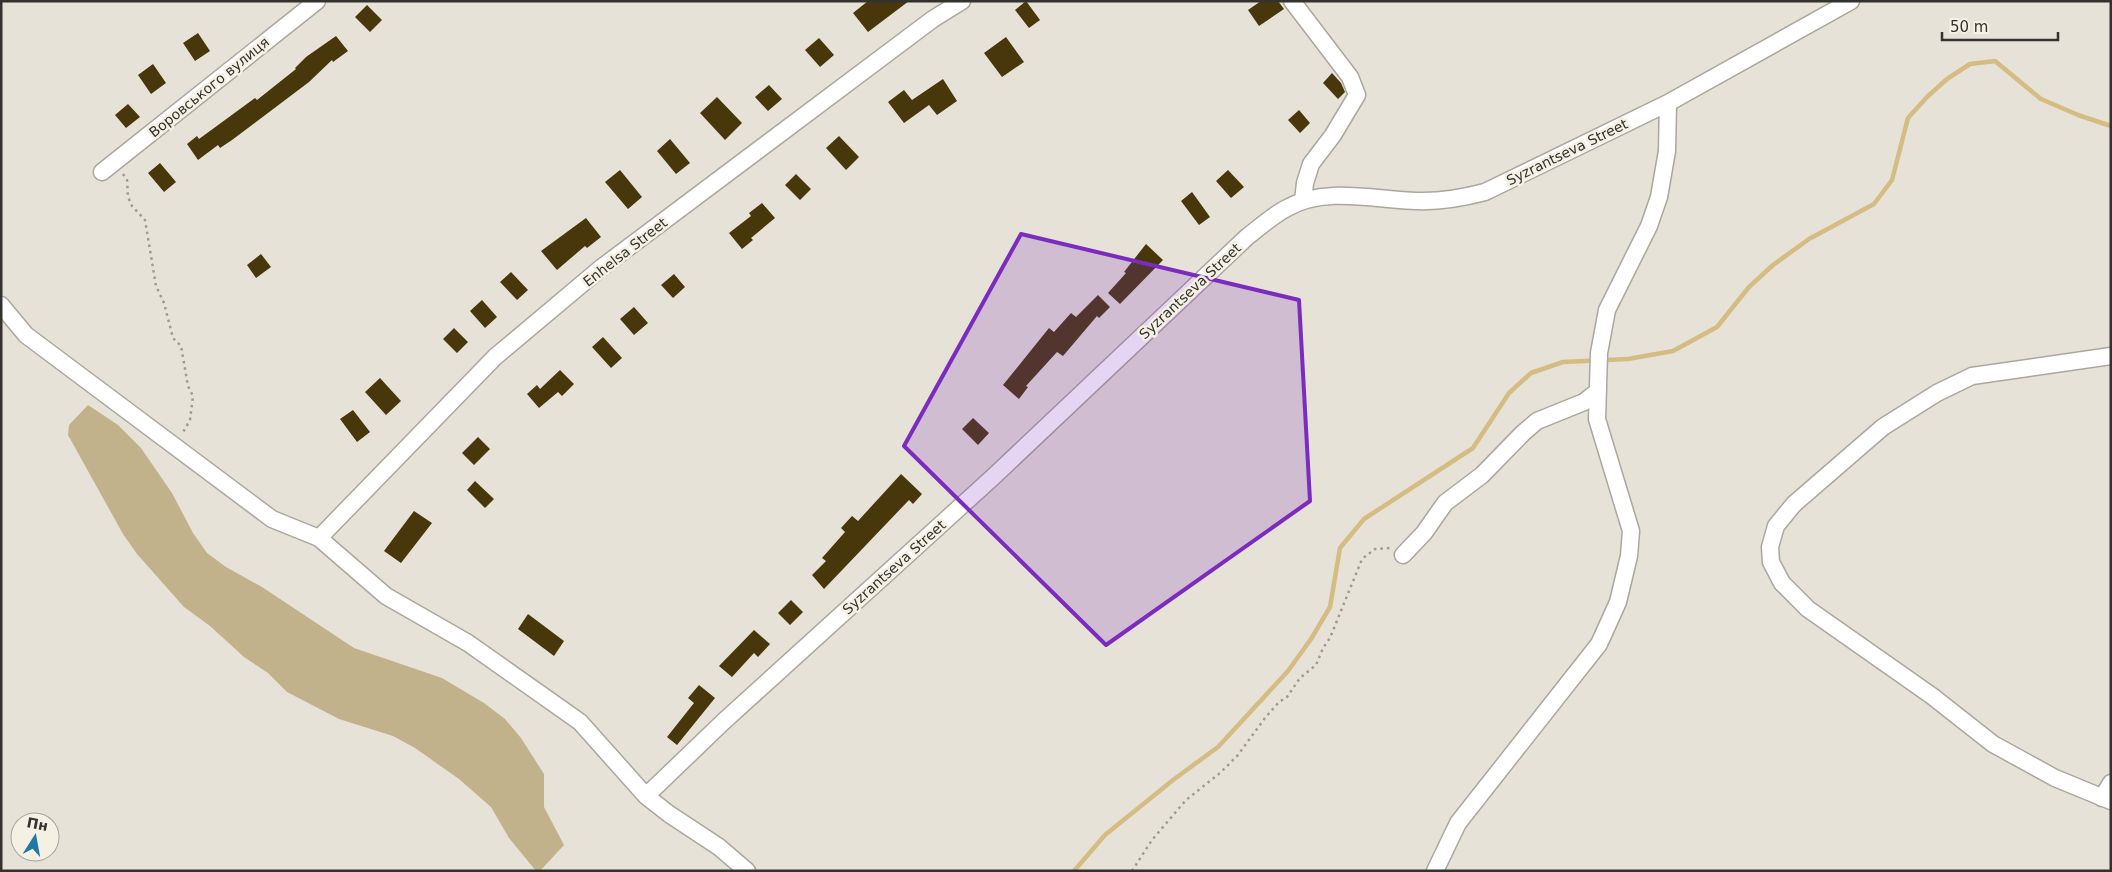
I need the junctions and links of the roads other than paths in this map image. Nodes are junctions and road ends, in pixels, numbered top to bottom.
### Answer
1 (317, 1) edge
2 (962, 1) edge
3 (1292, 1) edge
4 (1851, 1) edge
5 (1668, 103) junction
6 (102, 172) dead end
7 (1303, 202) junction
8 (1, 304) edge
9 (2111, 356) edge
10 (1598, 392) junction
11 (319, 538) junction
12 (1403, 555) road end
13 (2111, 783) edge
14 (646, 796) junction
15 (2106, 799) edge
16 (747, 871) edge
17 (1435, 871) edge

1 - 6 street, Воровського вулиця
2 - 11 street, Enhelsa Street
3 - 7 street
4 - 5 street, Syzrantseva Street
5 - 7 street, Syzrantseva Street
5 - 10 street
7 - 14 street, Syzrantseva Street
8 - 11 street
9 - 15 street
10 - 12 street
10 - 17 street
11 - 14 street
13 - 15 street
14 - 16 street

